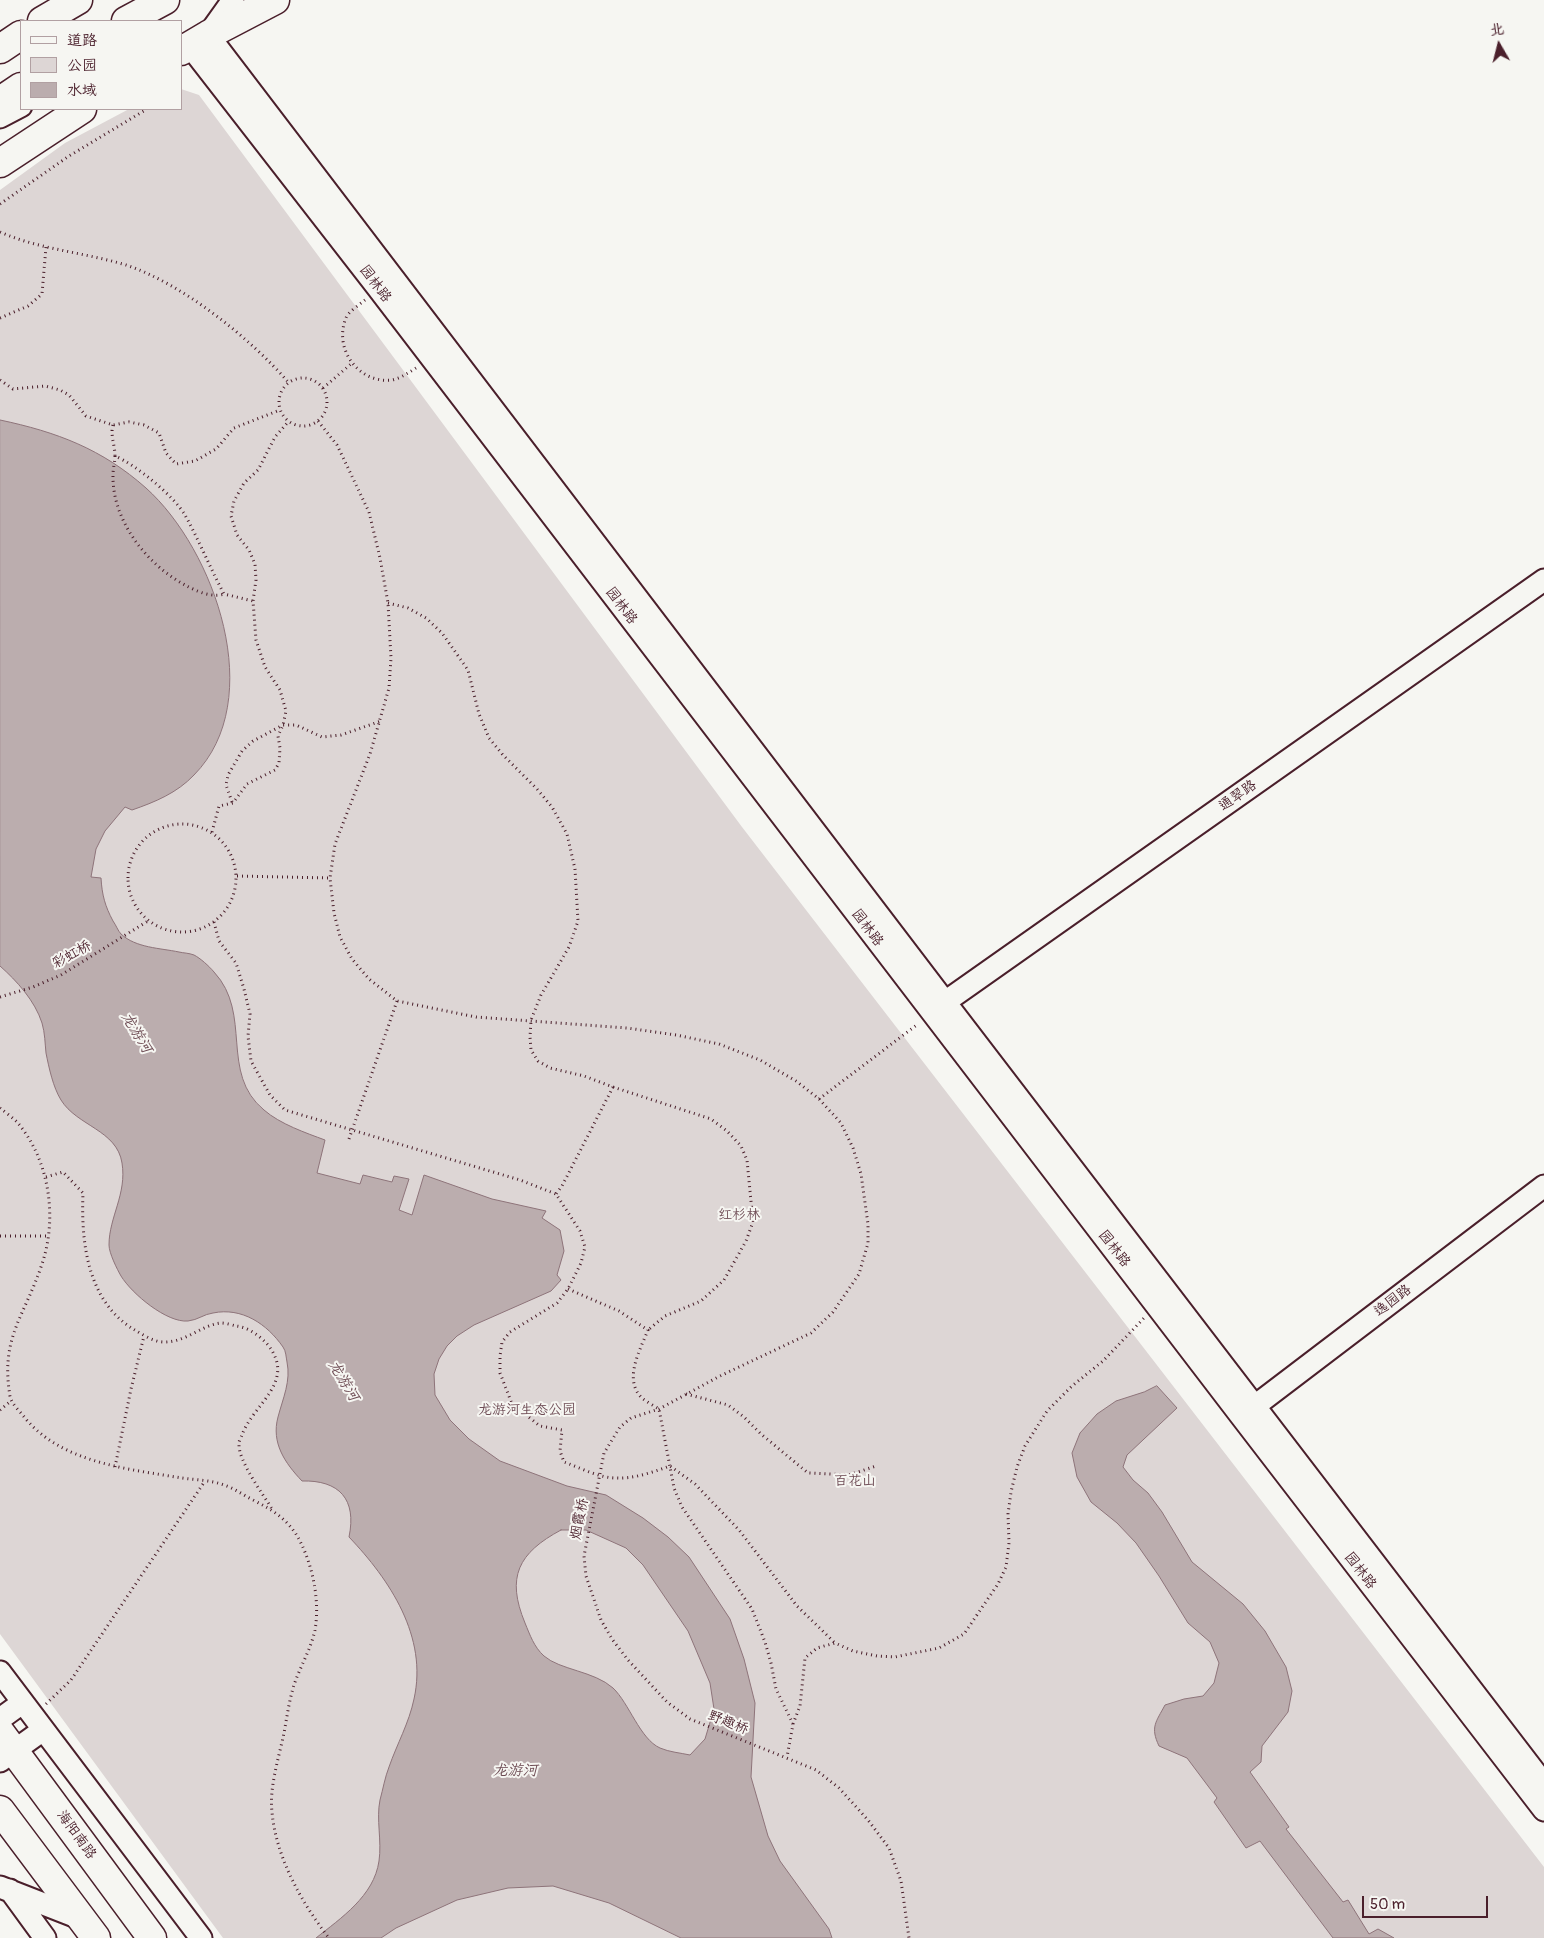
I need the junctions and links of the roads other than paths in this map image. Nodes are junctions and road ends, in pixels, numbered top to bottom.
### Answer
1 (78, 0) edge
2 (165, 0) edge
3 (233, 0) edge
4 (275, 0) edge
5 (43, 20) edge
6 (128, 20) edge
7 (20, 32) edge
8 (20, 36) edge
9 (0, 42) edge
10 (190, 45) edge
11 (0, 49) edge
12 (20, 88) edge
13 (0, 101) edge
14 (20, 107) edge
15 (80, 110) edge
16 (0, 117) edge
17 (0, 163) edge
18 (1544, 580) edge
19 (939, 1008) junction
20 (1544, 1186) edge
21 (1248, 1411) junction
22 (0, 1672) edge
23 (33, 1717) junction
24 (0, 1719) edge
25 (5, 1748) edge
26 (1544, 1784) edge
27 (0, 1810) edge
28 (1544, 1810) edge
29 (4, 1884) edge
30 (89, 1928) edge
31 (153, 1937) edge
32 (45, 1938) edge
33 (201, 1938) edge

1 - 5 main road
2 - 6 main road
3 - 10 street
4 - 10 main road
7 - 9 street
8 - 11 main road
10 - 19 street, 园林路
10 - 19 street, 园林路
12 - 13 main road
14 - 16 street
15 - 17 main road
18 - 19 street, 通翠路
19 - 21 street, 园林路
19 - 21 street, 园林路
20 - 21 street, 逸园路
21 - 26 street, 园林路
21 - 28 street, 园林路
22 - 23 street
23 - 24 street
23 - 25 street
23 - 33 street
25 - 31 main road, 海阳南路
27 - 30 main road
29 - 30 street
29 - 32 street

